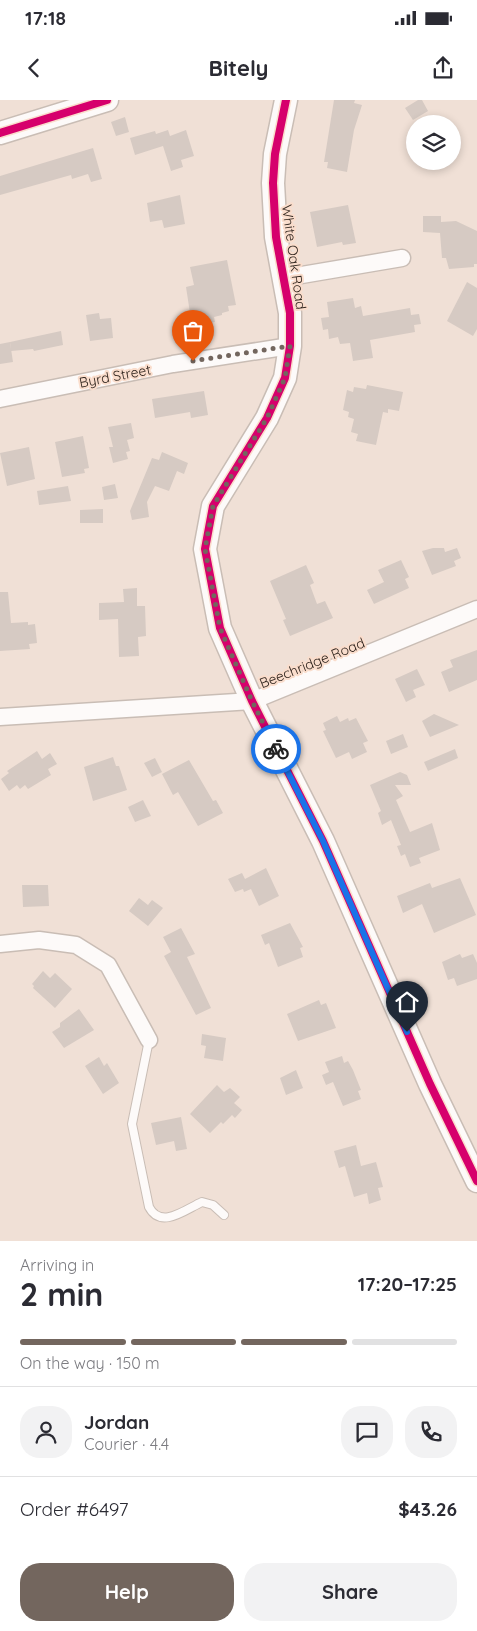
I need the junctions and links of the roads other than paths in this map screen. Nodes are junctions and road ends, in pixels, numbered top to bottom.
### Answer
1 (107, 100) edge
2 (286, 100) edge
3 (0, 133) edge
4 (402, 258) dead end
5 (284, 278) junction
6 (290, 346) junction
7 (0, 398) edge
8 (477, 609) edge
9 (252, 701) junction
10 (0, 716) edge
11 (0, 944) edge
12 (149, 1040) joint
13 (477, 1181) edge
14 (224, 1215) dead end

1 - 3 street
2 - 5 street, White Oak Road
4 - 5 street
5 - 6 street, White Oak Road
6 - 7 street, Byrd Street
6 - 9 street, White Oak Road
8 - 9 street, Beechridge Road
9 - 10 street, Beechridge Road
9 - 13 street, White Oak Road
11 - 12 street
12 - 14 lane

